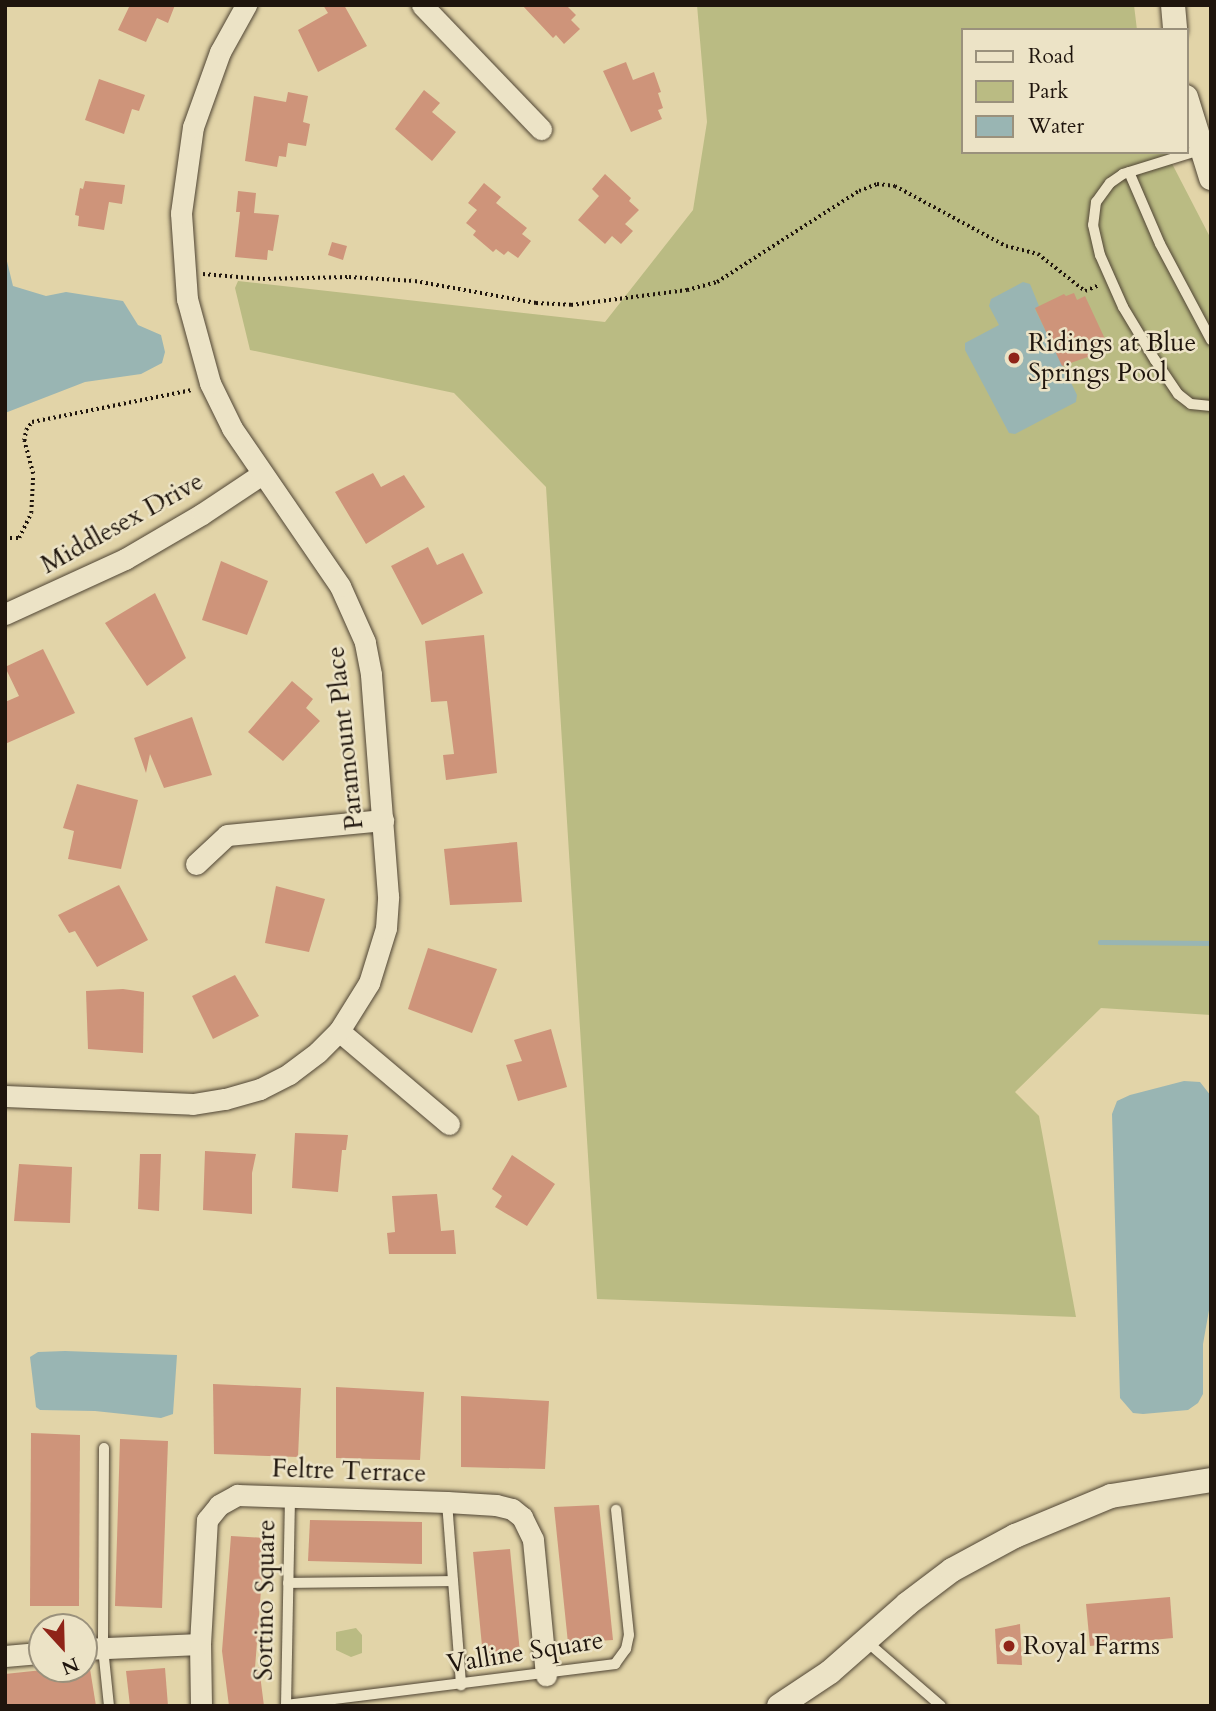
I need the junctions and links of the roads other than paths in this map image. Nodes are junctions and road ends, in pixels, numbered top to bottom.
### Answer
1 (246, 5) edge
2 (422, 5) edge
3 (1173, 5) edge
4 (1175, 28) edge
5 (1188, 104) edge
6 (541, 129) dead end
7 (1200, 150) junction
8 (1187, 154) edge
9 (1188, 154) edge
10 (1129, 172) junction
11 (1211, 178) edge
12 (1211, 340) edge
13 (1211, 406) edge
14 (262, 474) junction
15 (5, 614) edge
16 (383, 820) junction
17 (196, 864) dead end
18 (339, 1031) junction
19 (5, 1096) edge
20 (449, 1124) dead end
21 (104, 1448) dead end
22 (1211, 1480) edge
23 (290, 1496) junction
24 (447, 1502) junction
25 (615, 1510) dead end
26 (453, 1580) junction
27 (288, 1583) junction
28 (96, 1613) edge
29 (866, 1641) junction
30 (200, 1644) junction
31 (98, 1648) edge
32 (28, 1654) edge
33 (5, 1656) edge
34 (98, 1663) edge
35 (546, 1675) junction
36 (461, 1685) junction
37 (286, 1705) edge
38 (109, 1706) edge
39 (201, 1706) edge
40 (779, 1706) edge
41 (941, 1706) edge

1 - 14 street, Paramount Place
2 - 6 street
3 - 4 street
5 - 7 street
7 - 9 lane
7 - 11 street
8 - 10 lane
10 - 12 lane
10 - 13 lane
14 - 15 street, Middlesex Drive
14 - 16 street, Paramount Place
16 - 17 street
16 - 18 street, Paramount Place
18 - 19 street, Paramount Place
18 - 20 street
21 - 28 lane
22 - 29 street
23 - 24 street, Feltre Terrace
23 - 27 lane, Sortino Square
23 - 30 street, Feltre Terrace
24 - 26 lane
24 - 35 street, Feltre Terrace
25 - 35 lane, Valline Square
26 - 27 lane
26 - 36 lane
27 - 37 lane, Sortino Square
29 - 40 street
29 - 41 lane
30 - 31 street
30 - 39 street, Feltre Terrace
32 - 33 street
34 - 38 lane
35 - 36 lane, Valline Square
36 - 37 lane, Valline Square

